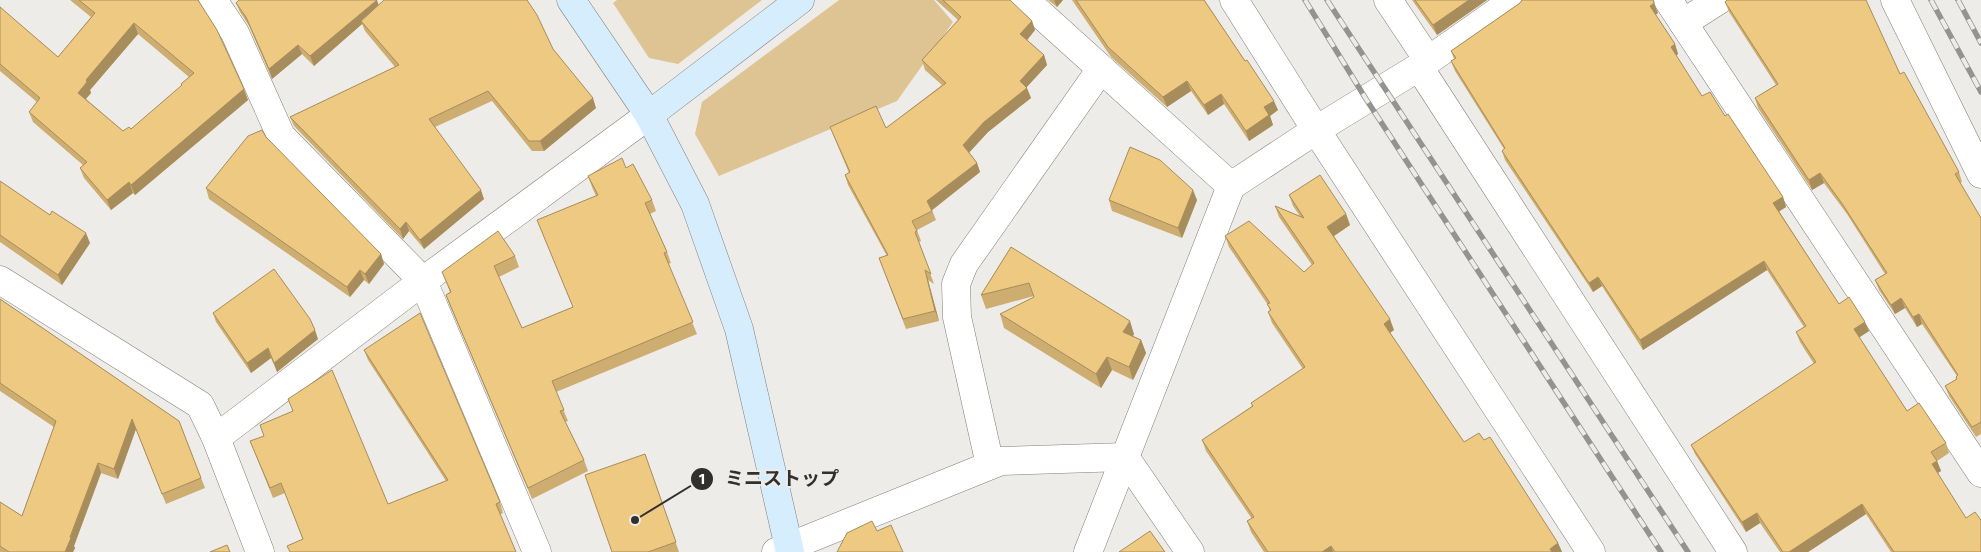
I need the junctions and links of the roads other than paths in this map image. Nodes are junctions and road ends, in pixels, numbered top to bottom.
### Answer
1 (213, 0) edge
2 (571, 0) edge
3 (800, 0) edge
4 (1025, 0) edge
5 (1234, 0) edge
6 (1388, 0) edge
7 (1514, 0) edge
8 (1668, 0) edge
9 (1719, 0) edge
10 (1896, 0) edge
11 (1683, 23) junction
12 (1424, 64) junction
13 (1101, 69) junction
14 (648, 115) junction
15 (1316, 130) junction
16 (1981, 174) edge
17 (1231, 186) junction
18 (0, 280) edge
19 (423, 281) junction
20 (216, 438) junction
21 (1125, 457) junction
22 (990, 466) junction
23 (1981, 472) edge
24 (784, 550) edge
25 (260, 552) edge
26 (537, 552) edge
27 (1088, 552) edge
28 (1190, 552) edge
29 (1591, 552) edge
30 (1733, 552) edge

1 - 19 street
2 - 14 street
3 - 14 street
4 - 13 street
5 - 15 street
6 - 12 street
7 - 12 street
8 - 11 street
9 - 11 street
10 - 16 street
11 - 23 street
12 - 15 street
12 - 30 street
13 - 17 street
13 - 22 street
14 - 19 street
14 - 24 street
15 - 17 street
15 - 29 street
17 - 21 street
18 - 20 street
19 - 20 street
19 - 26 street
20 - 25 street
21 - 22 street
21 - 27 street
21 - 28 street
22 - 24 street

